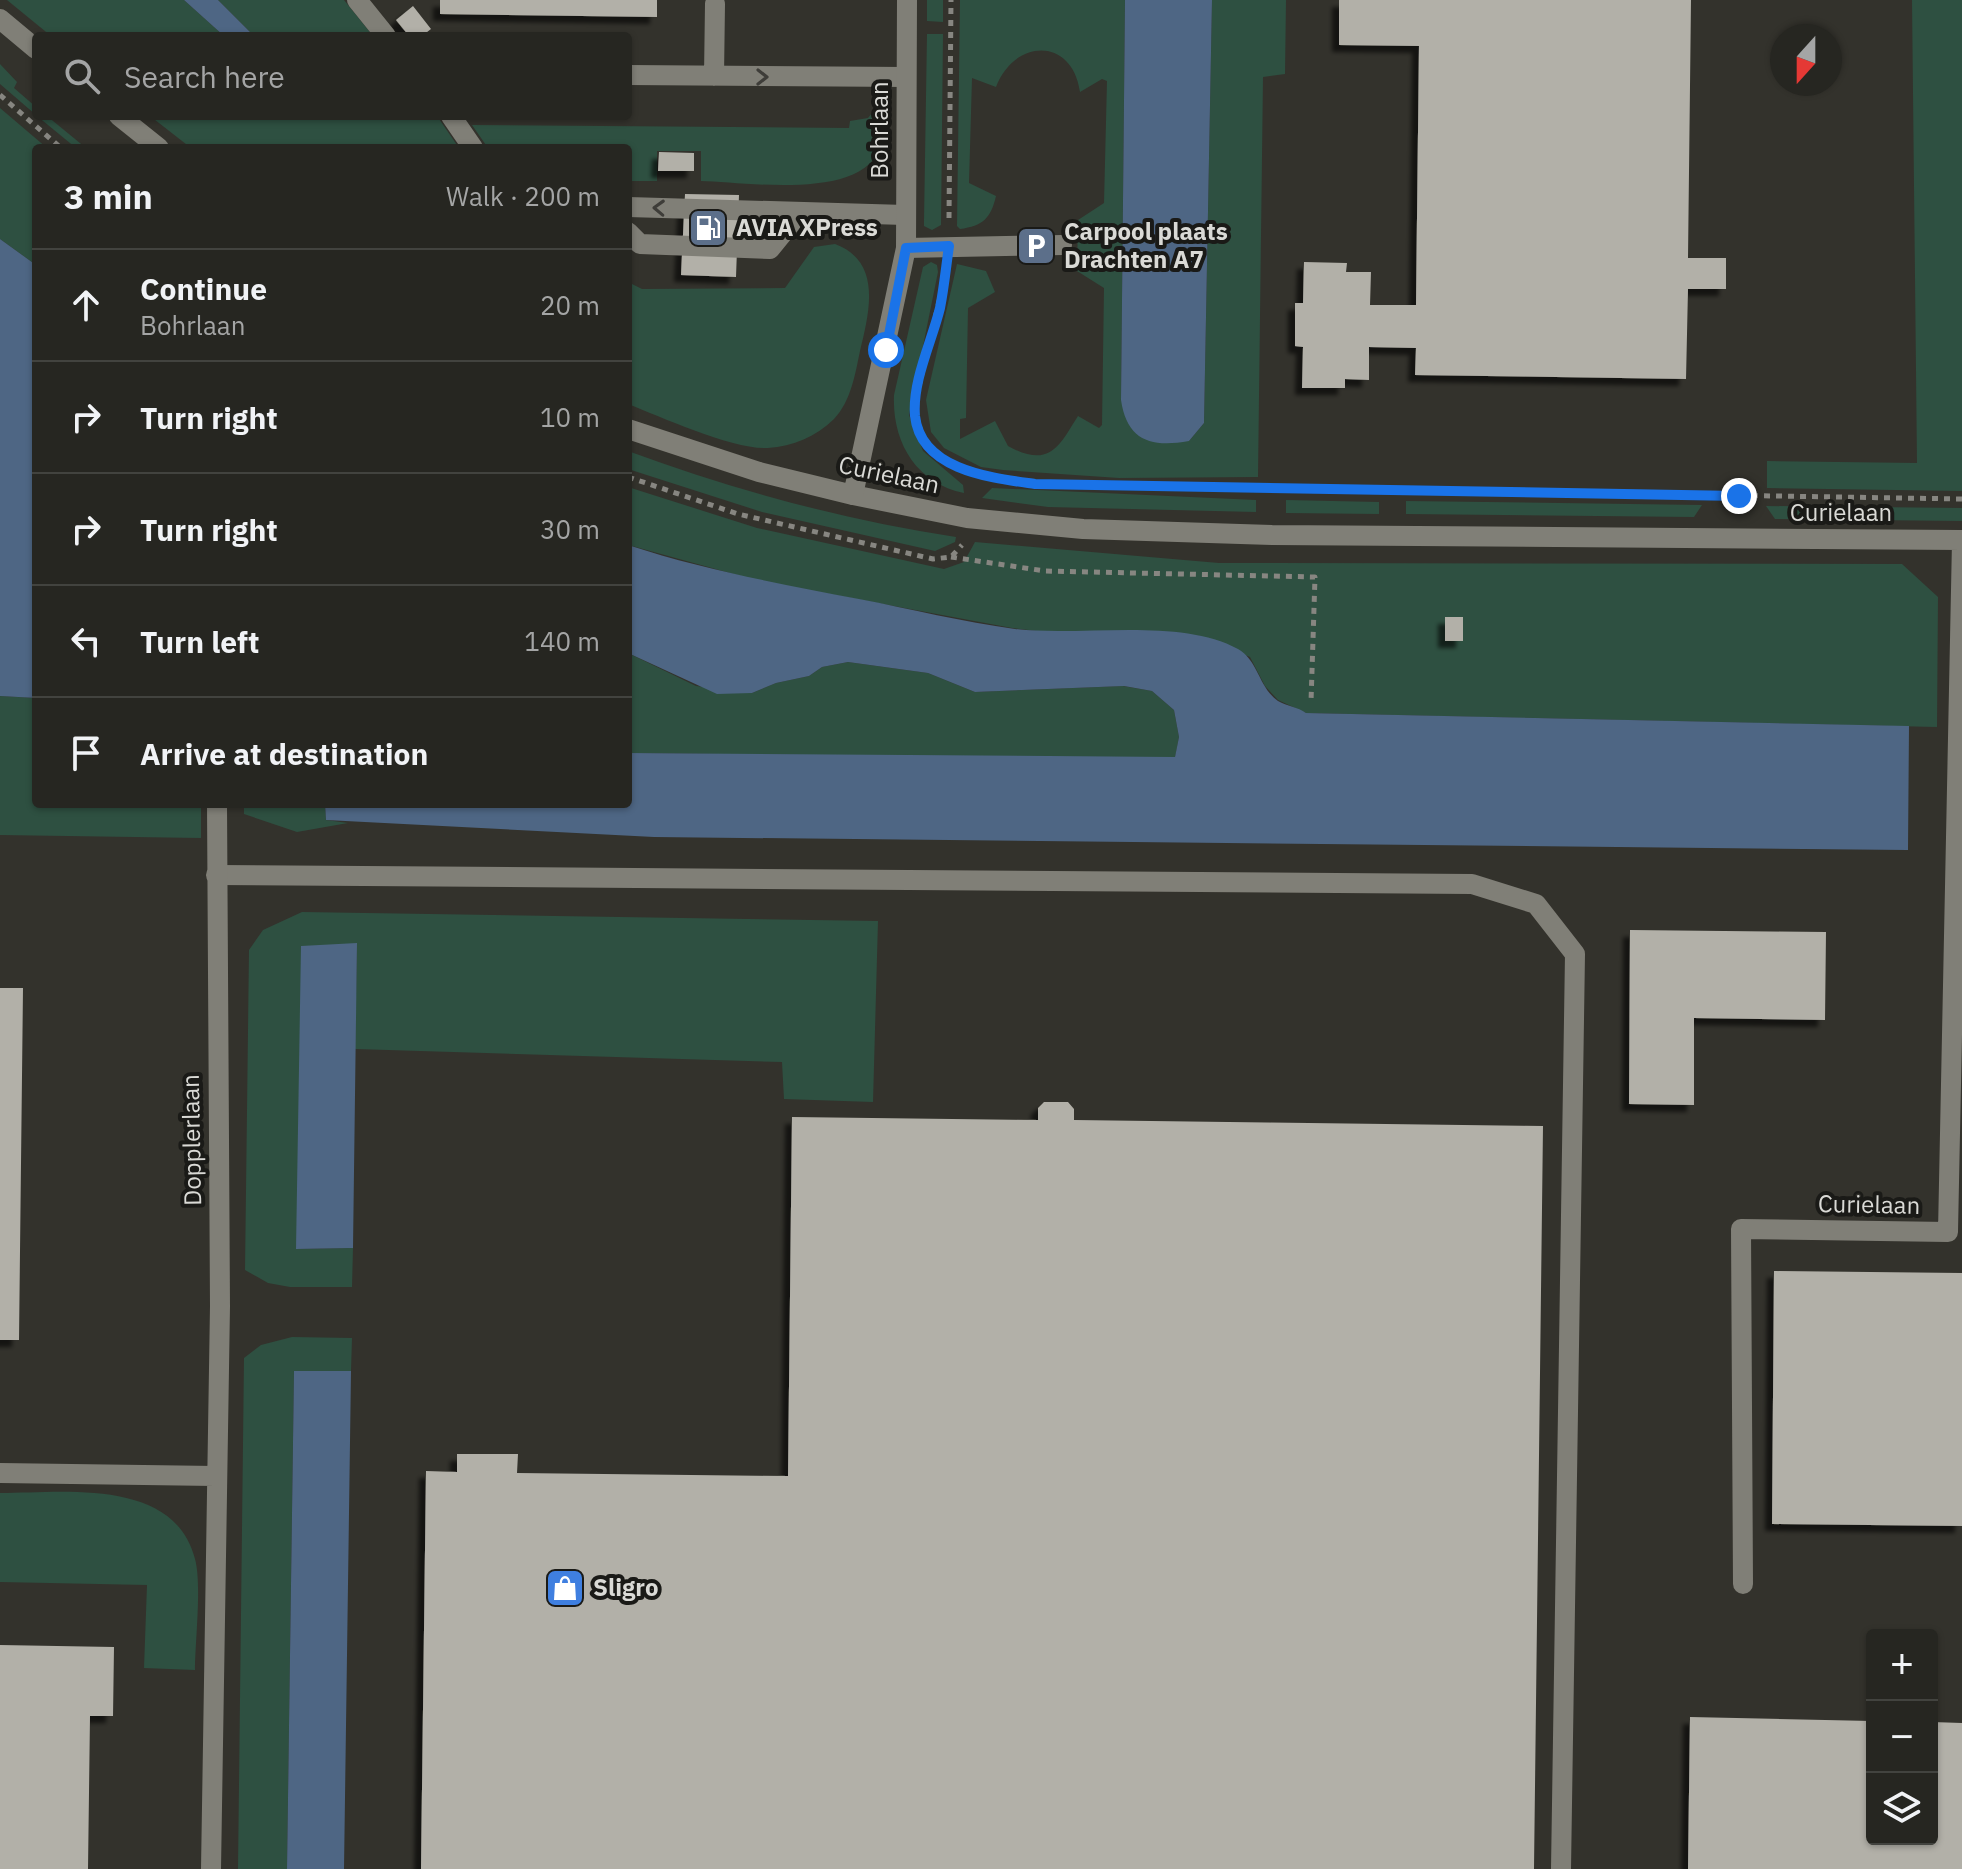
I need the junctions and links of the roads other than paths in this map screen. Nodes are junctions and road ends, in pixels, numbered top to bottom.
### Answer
1 (357, 0) edge
2 (907, 0) edge
3 (715, 4) dead end
4 (0, 19) edge
5 (383, 32) edge
6 (32, 46) edge
7 (632, 75) edge
8 (714, 76) junction
9 (906, 77) junction
10 (124, 120) edge
11 (454, 120) edge
12 (154, 144) edge
13 (470, 144) edge
14 (632, 207) edge
15 (800, 212) junction
16 (905, 215) junction
17 (632, 236) edge
18 (1062, 245) dead end
19 (906, 248) junction
20 (632, 430) edge
21 (853, 495) junction
22 (1962, 540) edge
23 (217, 808) edge
24 (216, 875) junction
25 (0, 1473) edge
26 (215, 1476) junction
27 (1743, 1584) dead end
28 (211, 1869) edge
29 (1561, 1869) edge

1 - 5 street
2 - 9 street, Bohrlaan
3 - 8 street
4 - 6 street
7 - 8 street
8 -> 9 street
9 - 16 street, Bohrlaan
10 - 12 street
11 - 13 street
15 -> 14 street
15 - 16 street
15 - 17 street
16 - 19 street, Bohrlaan
18 - 19 street
19 - 21 street, Bohrlaan
20 - 21 street, Curielaan
21 - 22 street, Curielaan
22 - 27 street, Curielaan
23 - 24 street, Dopplerlaan
24 - 26 street, Dopplerlaan
24 - 29 street
25 - 26 street
26 - 28 street, Dopplerlaan

